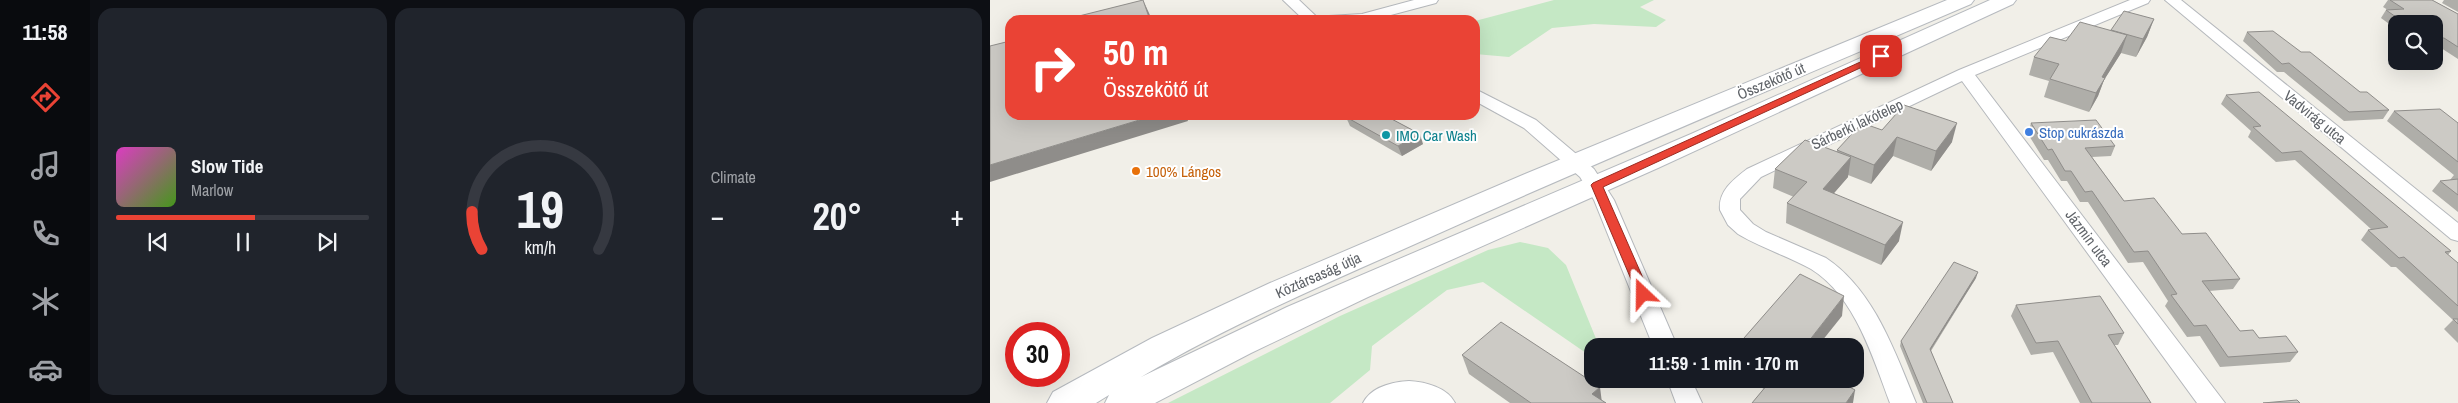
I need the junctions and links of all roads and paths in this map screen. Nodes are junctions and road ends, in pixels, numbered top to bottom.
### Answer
1 (1290, 0) edge
2 (1431, 0) edge
3 (1964, 0) edge
4 (2006, 0) edge
5 (2143, 0) edge
6 (2172, 0) edge
7 (1307, 15) edge
8 (1371, 15) edge
9 (1965, 73) junction
10 (1480, 97) edge
11 (1587, 174) junction
12 (2458, 234) edge
13 (1661, 338) edge
14 (1683, 388) edge
15 (1065, 403) edge
16 (1123, 403) edge
17 (1376, 403) edge
18 (1442, 403) edge
19 (1689, 403) edge
20 (1903, 403) edge
21 (2212, 403) edge

1 - 7 street
2 - 8 street
3 - 11 street, Összekötő út
4 - 11 street, Összekötő út
5 - 9 street, Sárberki lakótelep
6 - 12 street, Vadvirág utca
9 - 20 street, Sárberki lakótelep
9 - 21 street, Jázmin utca
10 - 11 street
11 - 13 street
11 - 15 street, Köztársaság útja
11 - 16 street, Köztársaság útja
14 - 19 street
17 - 18 street

